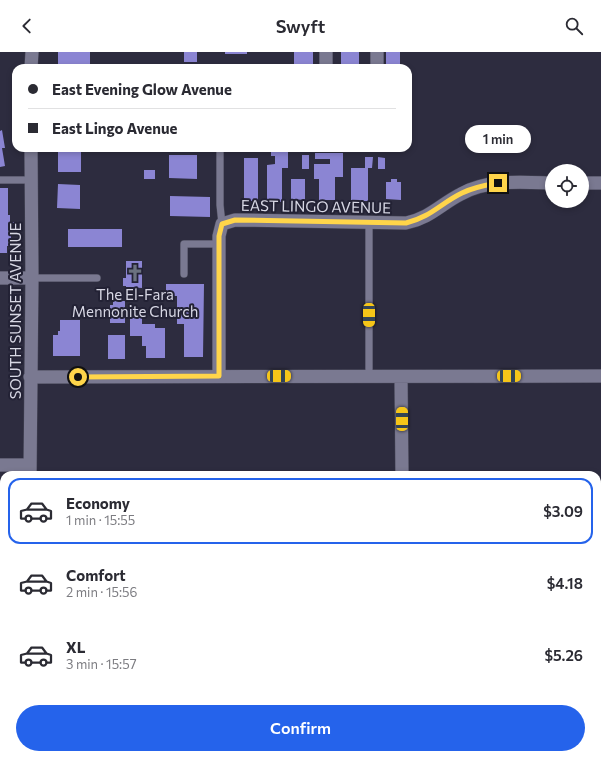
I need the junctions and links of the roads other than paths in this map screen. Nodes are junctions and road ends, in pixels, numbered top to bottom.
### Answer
1 (32, 52) edge
2 (326, 52) edge
3 (377, 52) edge
4 (31, 64) edge
5 (326, 64) edge
6 (377, 64) edge
7 (31, 152) edge
8 (220, 152) edge
9 (0, 180) edge
10 (31, 180) junction
11 (545, 182) edge
12 (589, 183) edge
13 (601, 183) edge
14 (369, 223) junction
15 (222, 224) junction
16 (219, 244) junction
17 (184, 274) dead end
18 (0, 278) edge
19 (32, 278) junction
20 (97, 278) dead end
21 (219, 376) junction
22 (601, 376) edge
23 (30, 377) junction
24 (369, 377) junction
25 (401, 377) junction
26 (0, 465) edge
27 (30, 470) edge
28 (402, 471) edge

1 - 4 street
2 - 5 street
3 - 6 street
7 - 10 street, SOUTH SUNSET AVENUE
8 - 15 lane
9 - 10 lane
10 - 19 street, SOUTH SUNSET AVENUE
11 - 14 street, EAST LINGO AVENUE
12 - 13 street
14 - 15 street, EAST LINGO AVENUE
14 - 24 lane
15 - 16 street, EAST LINGO AVENUE
16 - 17 lane
16 - 21 street, EAST LINGO AVENUE
18 - 19 street
19 - 20 lane
19 - 23 street, SOUTH SUNSET AVENUE
21 - 23 street
21 - 24 street
22 - 25 street
23 - 27 street, SOUTH SUNSET AVENUE
24 - 25 street
25 - 28 street
26 - 27 street

